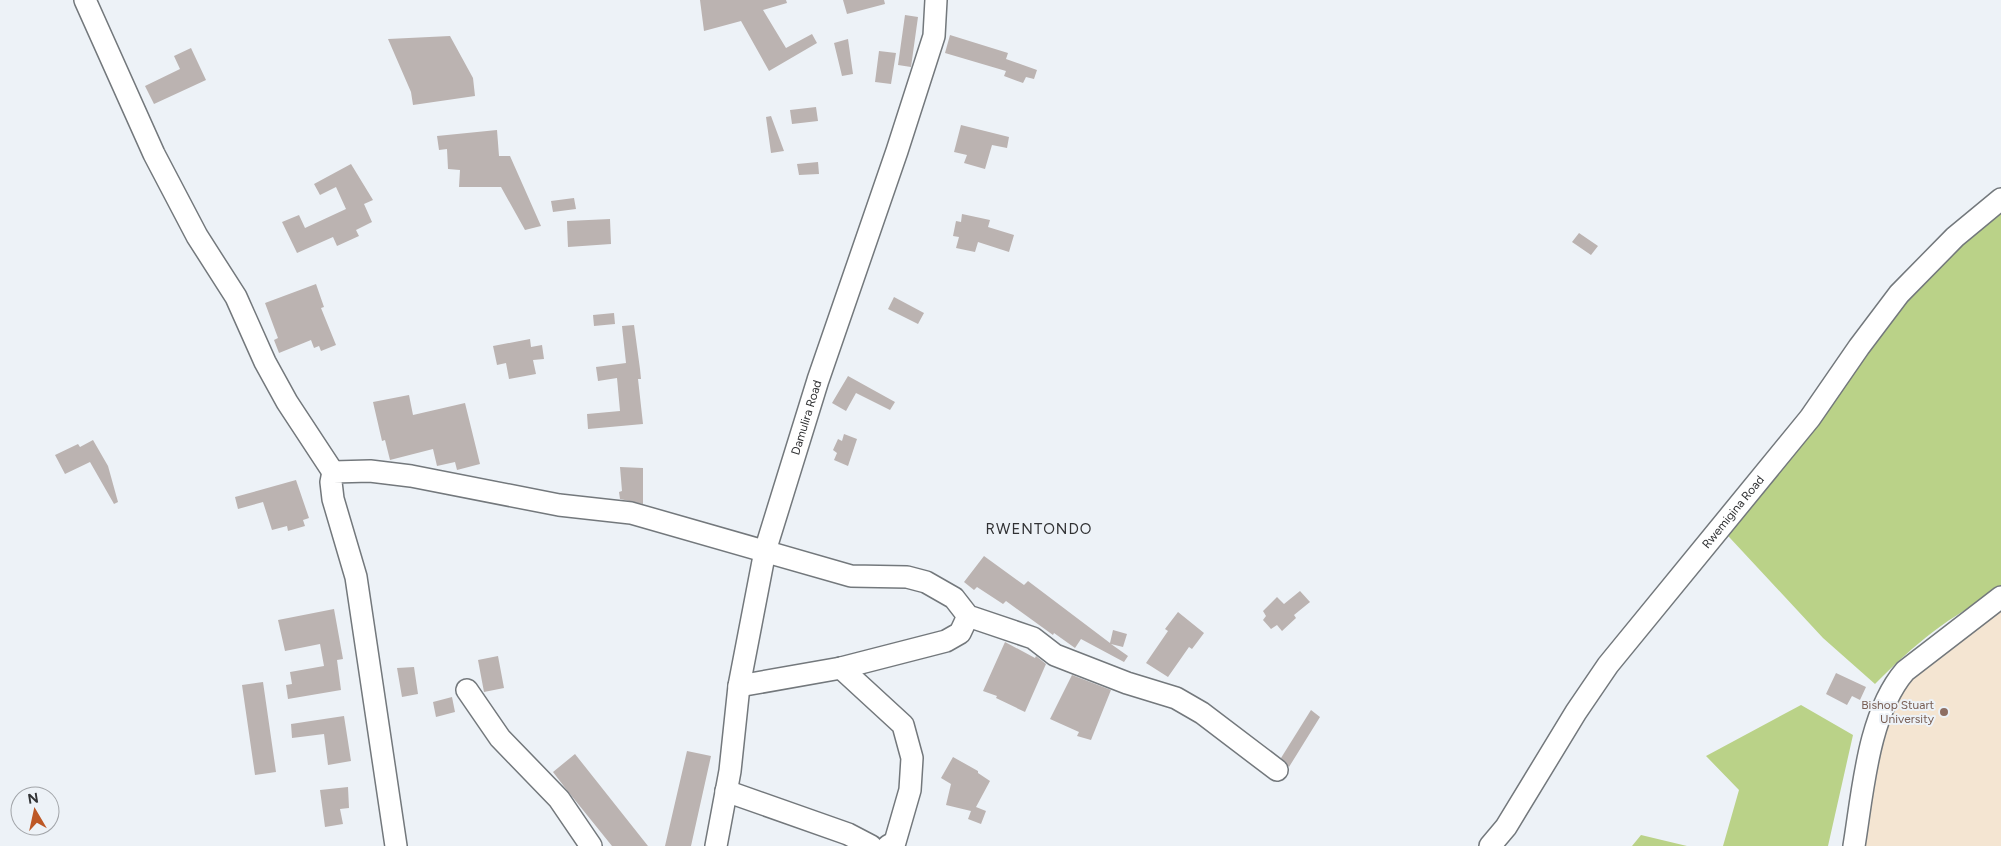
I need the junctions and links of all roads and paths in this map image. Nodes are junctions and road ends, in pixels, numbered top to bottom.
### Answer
1 (85, 0) edge
2 (936, 0) edge
3 (2001, 198) edge
4 (333, 472) junction
5 (765, 551) junction
6 (2001, 597) edge
7 (968, 616) junction
8 (841, 668) junction
9 (739, 686) junction
10 (467, 690) dead end
11 (1277, 770) dead end
12 (726, 791) junction
13 (396, 846) edge
14 (592, 846) edge
15 (716, 846) edge
16 (871, 846) edge
17 (888, 846) edge
18 (1490, 846) edge
19 (1854, 846) edge

1 - 4 street
2 - 5 street, Damulira Road
3 - 18 street, Rwemigina Road
4 - 5 street
4 - 13 street
5 - 7 street
5 - 9 street, Damulira Road
6 - 19 street
7 - 8 street
7 - 11 street
8 - 9 street
8 - 17 street
9 - 12 street, Damulira Road
10 - 14 street
12 - 15 street, Damulira Road
12 - 16 street

